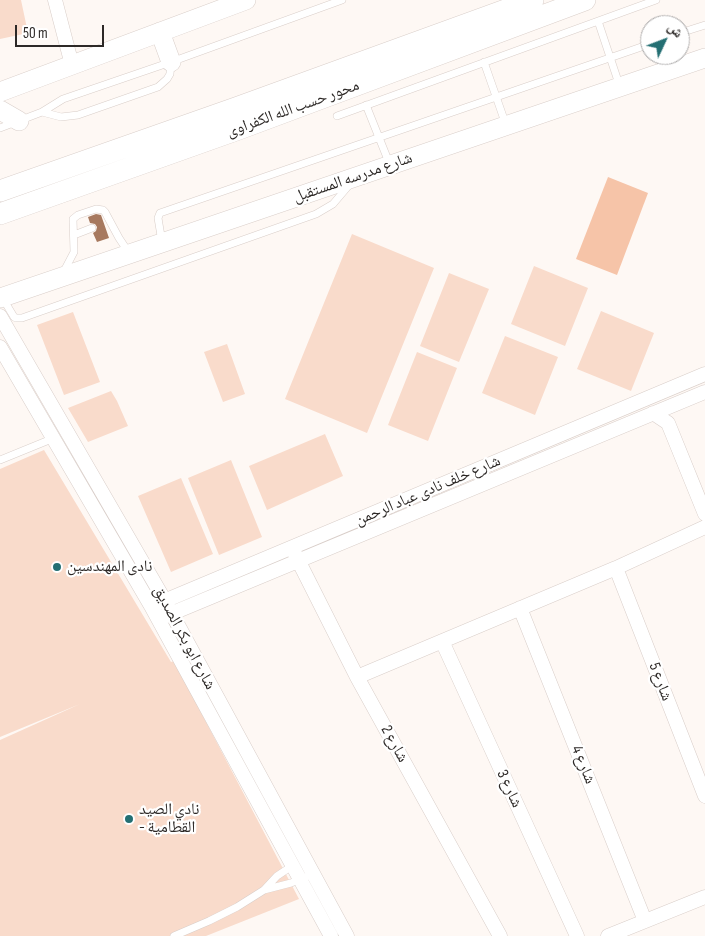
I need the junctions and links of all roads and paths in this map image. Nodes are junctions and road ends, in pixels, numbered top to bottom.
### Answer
1 (55, 0) edge
2 (246, 0) edge
3 (342, 0) edge
4 (533, 0) edge
5 (585, 0) edge
6 (656, 0) edge
7 (598, 21) junction
8 (705, 25) edge
9 (690, 30) edge
10 (160, 32) junction
11 (640, 47) edge
12 (610, 57) junction
13 (705, 58) edge
14 (171, 62) junction
15 (484, 62) junction
16 (72, 65) junction
17 (620, 87) junction
18 (0, 92) edge
19 (496, 96) junction
20 (366, 105) junction
21 (0, 110) edge
22 (42, 112) junction
23 (337, 116) dead end
24 (19, 121) junction
25 (506, 126) junction
26 (0, 128) edge
27 (379, 136) junction
28 (390, 165) junction
29 (357, 176) junction
30 (0, 191) edge
31 (0, 214) edge
32 (92, 228) dead end
33 (74, 235) junction
34 (162, 242) junction
35 (130, 254) junction
36 (60, 277) junction
37 (1, 297) edge
38 (1, 322) edge
39 (0, 347) edge
40 (705, 374) edge
41 (705, 392) edge
42 (656, 395) junction
43 (658, 411) junction
44 (54, 438) junction
45 (0, 460) edge
46 (705, 514) edge
47 (705, 527) edge
48 (295, 554) junction
49 (616, 568) junction
50 (168, 607) junction
51 (520, 608) junction
52 (154, 613) junction
53 (442, 641) junction
54 (357, 677) junction
55 (705, 796) edge
56 (305, 859) junction
57 (292, 866) junction
58 (313, 874) junction
59 (300, 880) junction
60 (264, 890) junction
61 (705, 897) edge
62 (645, 921) junction
63 (174, 936) edge
64 (331, 936) edge
65 (348, 936) edge
66 (500, 936) edge
67 (577, 936) edge
68 (608, 936) edge

1 - 16 street
2 - 10 street
3 - 14 lane
4 - 30 main road, محور حسب الله الكفراوى
5 - 31 main road, محور حسب الله الكفراوى
6 - 7 lane
7 - 12 lane
7 - 15 lane
8 - 9 lane
10 - 14 street
10 - 16 street
11 - 12 lane
12 - 17 lane
12 - 19 lane
13 - 17 street, شارع مدرسه المستقبل
14 - 22 lane
14 - 22 lane
15 - 19 lane
15 - 20 lane
16 - 18 street
17 - 25 street, شارع مدرسه المستقبل
19 - 25 lane
19 - 27 lane
20 - 23 lane
20 - 27 lane
21 - 24 street
22 - 24 lane
24 - 26 lane
25 - 28 street, شارع مدرسه المستقبل
27 - 28 lane
27 - 34 lane
28 - 29 street, شارع مدرسه المستقبل
29 - 34 street, شارع مدرسه المستقبل
29 - 37 lane
32 - 33 lane
33 - 35 lane
33 - 36 lane
34 - 35 street, شارع مدرسه المستقبل
35 - 36 street, شارع مدرسه المستقبل
36 - 37 street, شارع مدرسه المستقبل
38 - 50 street, شارع ابو بكر الصديق
39 - 44 street, شارع ابو بكر الصديق
40 - 42 street, شارع خلف نادى عباد الرحمن
41 - 43 street, شارع خلف نادى عباد الرحمن
42 - 43 street
42 - 48 street, شارع خلف نادى عباد الرحمن
43 - 46 street
43 - 48 street, شارع خلف نادى عباد الرحمن
44 - 45 lane
44 - 52 street, شارع ابو بكر الصديق
47 - 49 street
48 - 50 street, شارع خلف نادى عباد الرحمن
48 - 54 street, شارع 2
49 - 51 street
49 - 55 street, شارع 5
50 - 52 street, شارع خلف نادى عباد الرحمن
50 - 56 street, شارع ابو بكر الصديق
51 - 53 street
51 - 62 street, شارع 4
52 - 57 street, شارع ابو بكر الصديق
53 - 54 street
53 - 67 street, شارع 3
54 - 66 street, شارع 2
56 - 57 lane
56 - 58 street, شارع ابو بكر الصديق
57 - 59 street, شارع ابو بكر الصديق
57 - 60 lane
58 - 59 lane
58 - 65 street, شارع ابو بكر الصديق
59 - 60 lane
59 - 64 street, شارع ابو بكر الصديق
60 - 63 lane
61 - 62 street
62 - 68 street

